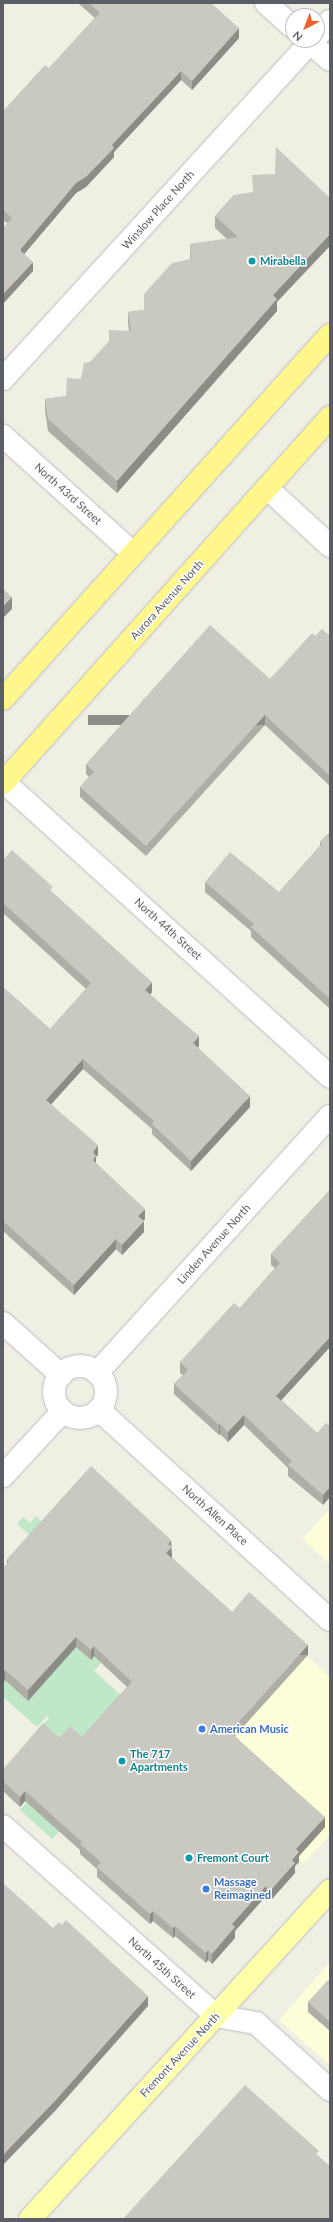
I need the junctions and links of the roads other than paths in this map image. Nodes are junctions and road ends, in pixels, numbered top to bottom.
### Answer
1 (266, 3) edge
2 (285, 20) edge
3 (305, 48) edge
4 (319, 48) edge
5 (330, 60) edge
6 (330, 335) edge
7 (3, 379) edge
8 (330, 417) edge
9 (3, 436) edge
10 (267, 488) junction
11 (330, 546) edge
12 (134, 553) junction
13 (3, 698) edge
14 (4, 783) edge
15 (330, 1077) edge
16 (330, 1116) edge
17 (3, 1323) edge
18 (97, 1373) junction
19 (60, 1375) junction
20 (99, 1410) junction
21 (63, 1411) junction
22 (3, 1476) edge
23 (330, 1620) edge
24 (3, 1826) edge
25 (330, 1891) edge
26 (216, 2016) junction
27 (330, 2090) edge
28 (30, 2219) edge

1 - 2 street
3 - 7 street, Winslow Place North
4 - 5 street
6 - 12 highway
8 - 10 highway, Aurora Avenue North
9 - 12 street, North 43rd Street
10 - 11 street
10 - 14 highway, Aurora Avenue North
12 - 13 highway
14 - 15 street, North 44th Street
16 - 18 street, Linden Avenue North
17 - 19 street
18 - 19 street
18 - 20 street
19 - 21 street
20 - 21 street
20 - 23 street, North Allen Place
21 - 22 street
24 - 26 street, North 45th Street
25 - 26 main road, Fremont Avenue North
26 - 27 street
26 - 28 main road, Fremont Avenue North

